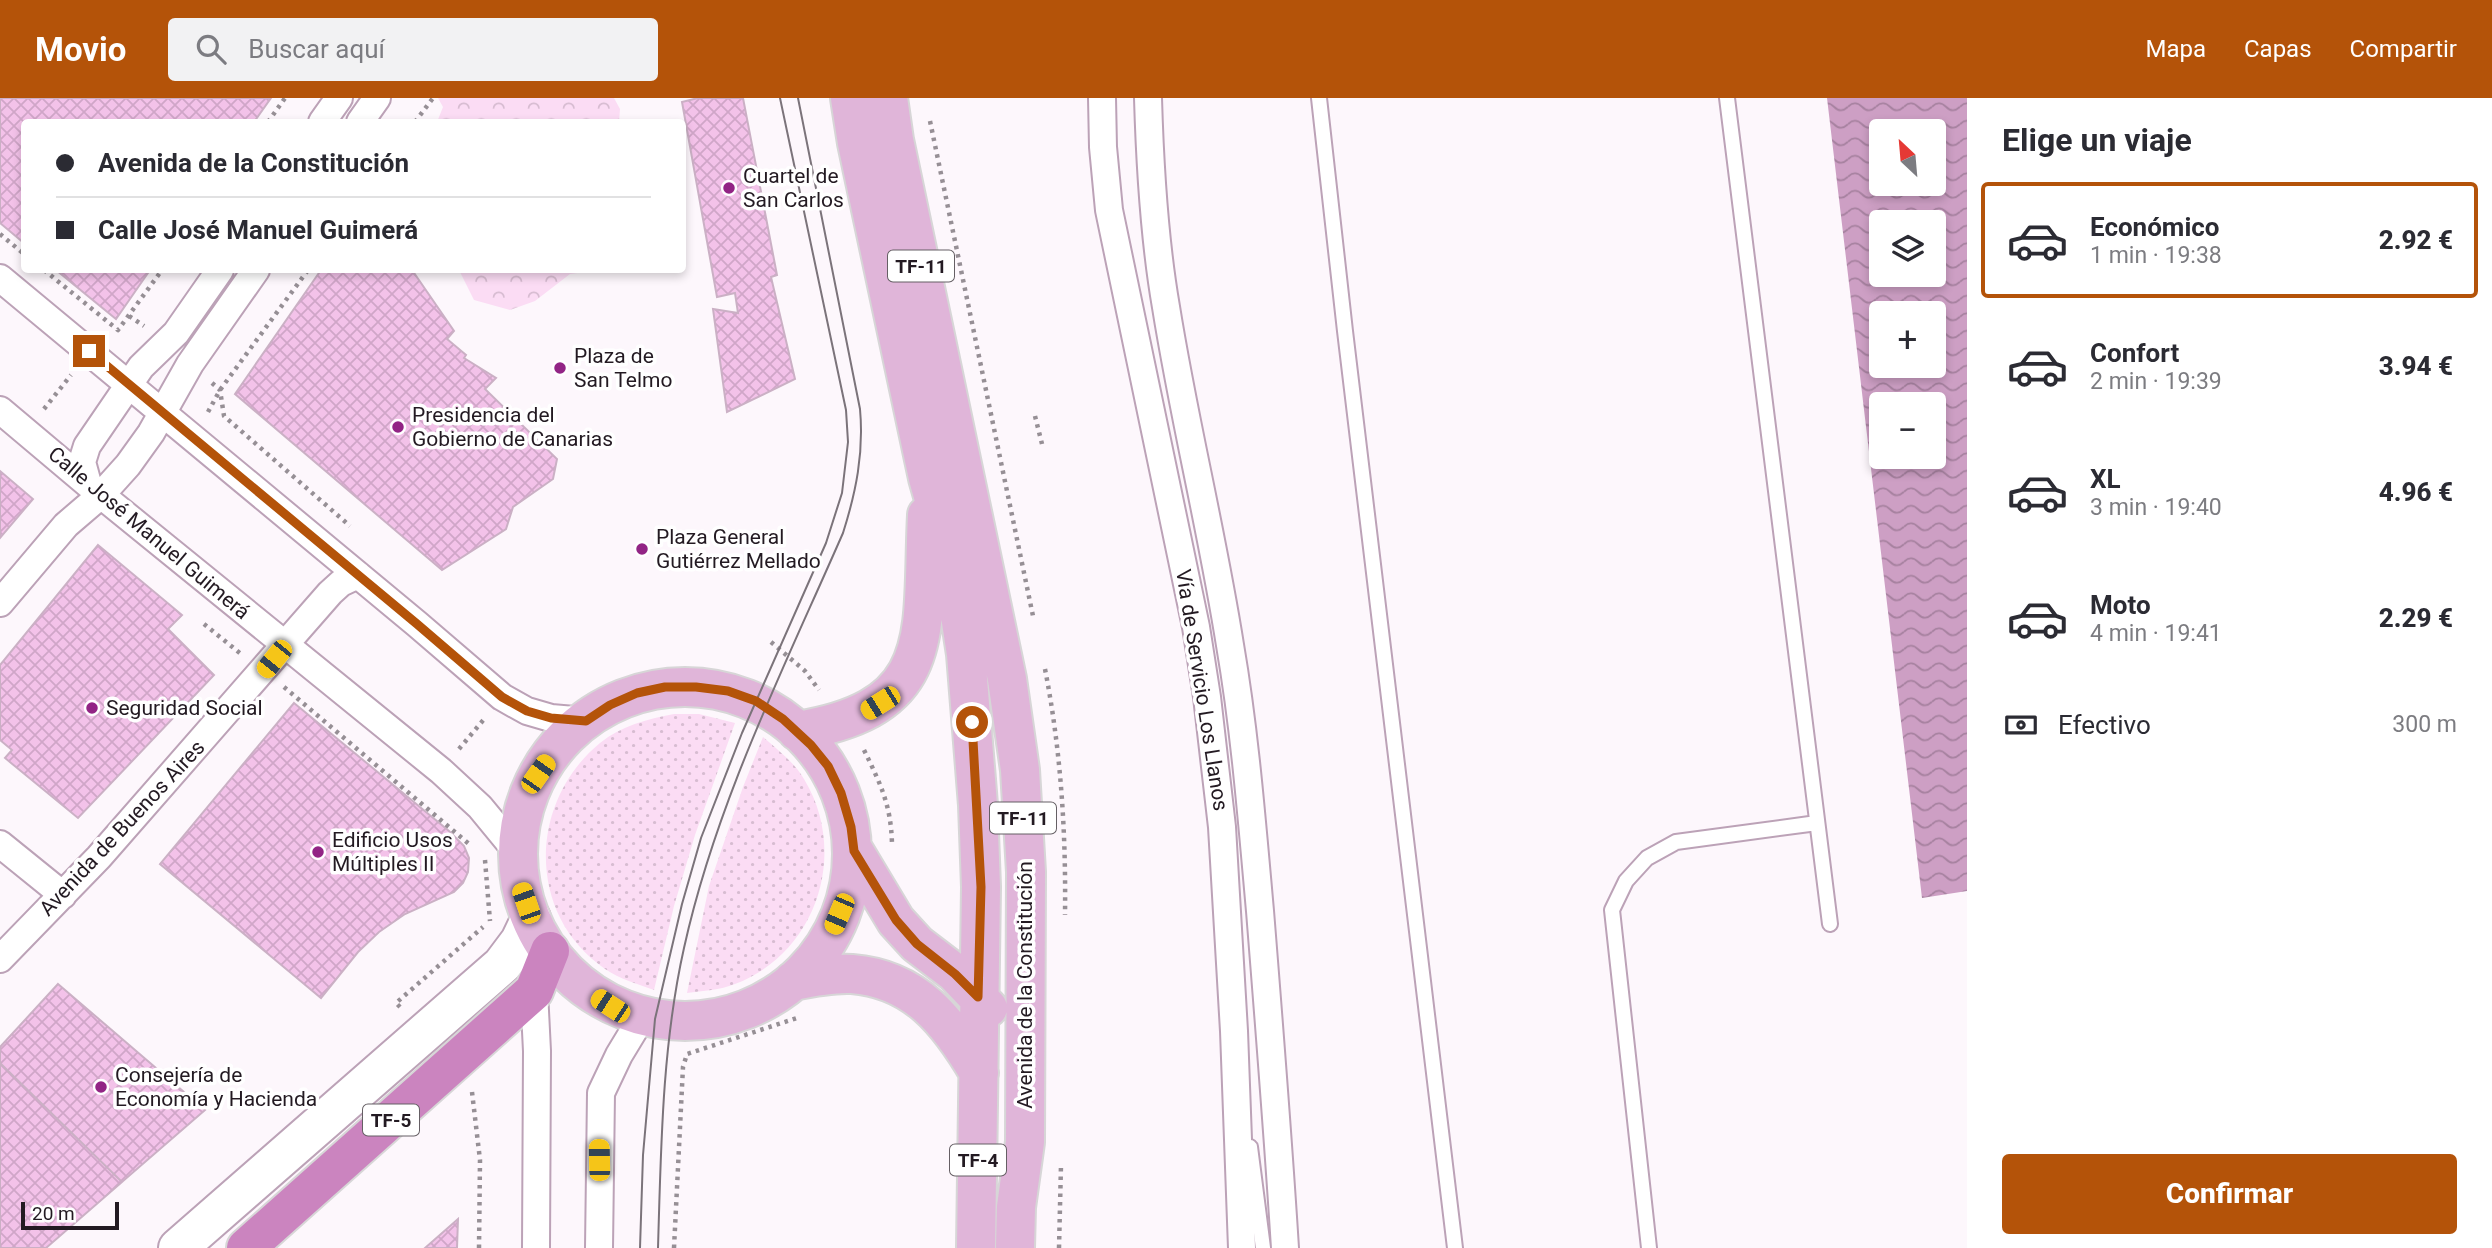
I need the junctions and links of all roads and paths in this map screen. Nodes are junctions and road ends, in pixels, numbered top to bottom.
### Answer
1 (285, 98) edge
2 (339, 98) edge
3 (377, 98) edge
4 (433, 98) edge
5 (850, 98) edge
6 (888, 98) edge
7 (1102, 98) edge
8 (1148, 98) edge
9 (1319, 98) edge
10 (1727, 98) edge
11 (270, 119) edge
12 (324, 119) edge
13 (362, 119) edge
14 (417, 119) edge
15 (0, 234) edge
16 (21, 252) edge
17 (48, 273) edge
18 (160, 273) edge
19 (218, 273) edge
20 (254, 273) edge
21 (306, 273) edge
22 (0, 278) edge
23 (111, 324) junction
24 (89, 351) junction
25 (190, 364) junction
26 (127, 385) junction
27 (220, 390) junction
28 (0, 410) edge
29 (162, 413) junction
30 (1035, 416) dead end
31 (26, 431) junction
32 (195, 439) junction
33 (1042, 444) dead end
34 (928, 478) junction
35 (94, 489) junction
36 (360, 535) dead end
37 (358, 575) junction
38 (0, 603) edge
39 (204, 624) dead end
40 (771, 642) dead end
41 (285, 646) junction
42 (263, 673) junction
43 (502, 697) junction
44 (586, 721) junction
45 (844, 721) junction
46 (797, 731) junction
47 (441, 771) junction
48 (1817, 822) junction
49 (0, 844) edge
50 (475, 849) dead end
51 (854, 851) junction
52 (501, 855) junction
53 (63, 895) junction
54 (883, 900) junction
55 (531, 918) junction
56 (1829, 924) dead end
57 (550, 951) junction
58 (0, 959) edge
59 (534, 991) junction
60 (978, 997) junction
61 (795, 999) junction
62 (396, 1003) dead end
63 (642, 1017) junction
64 (1234, 1031) junction
65 (979, 1073) junction
66 (480, 1160) dead end
67 (1016, 1206) junction
68 (178, 1248) edge
69 (246, 1248) edge
70 (479, 1248) edge
71 (536, 1248) edge
72 (598, 1248) edge
73 (674, 1248) edge
74 (976, 1248) edge
75 (1015, 1248) edge
76 (1242, 1248) edge
77 (1263, 1248) edge
78 (1285, 1248) edge
79 (1455, 1248) edge
80 (1649, 1248) edge

1 - 11 path
2 - 12 street
3 - 13 street
4 - 14 path
5 - 34 main road, TF-11
6 - 67 main road, Avenida de la Constitución / TF-11
7 - 64 street, Vía de Servicio Los Llanos
8 - 78 street, Vía de Servicio Los Llanos
9 - 79 lane
10 - 48 lane
15 - 16 path
17 - 23 path
18 - 23 path
19 - 26 street
20 - 25 street
21 - 27 path
22 - 24 street
23 - 24 path
24 - 26 street
24 - 31 path
25 - 27 path
25 - 29 street
26 - 29 street
26 - 35 street
27 - 32 path
27 - 36 path
28 - 31 street, Calle José Manuel Guimerá
29 - 32 street
29 - 35 street
30 - 33 path
31 - 35 street, Calle José Manuel Guimerá
32 - 37 street
34 - 45 main road
34 - 60 main road, TF-11
35 - 38 street
35 - 41 street, Calle José Manuel Guimerá
37 - 41 street, Avenida de Buenos Aires
37 - 43 street
39 - 42 path
40 - 45 path
41 - 42 street, Avenida de Buenos Aires
41 - 47 street, Calle José Manuel Guimerá
42 - 50 path
42 - 53 street, Avenida de Buenos Aires
43 - 44 street
43 - 47 path
44 - 46 main road
44 - 52 main road
45 - 46 main road
45 - 54 path
46 - 51 main road
47 - 52 street, Calle José Manuel Guimerá
48 - 56 lane
48 - 80 lane
49 - 53 street
51 - 54 main road
51 - 61 main road
52 - 55 main road
52 - 62 path
53 - 58 street, Avenida de Buenos Aires
54 - 60 main road
55 - 57 main road
55 - 68 street
57 - 59 highway, TF-5
57 - 63 main road
59 - 69 highway, TF-5
59 - 71 street
60 - 65 main road, TF-11
60 - 67 main road
61 - 63 main road
61 - 65 main road
61 - 73 path
63 - 72 street
64 - 76 street, Vía de Servicio Los Llanos
64 - 77 lane
65 - 74 main road, TF-4
66 - 70 path
67 - 75 main road, Avenida de la Constitución

